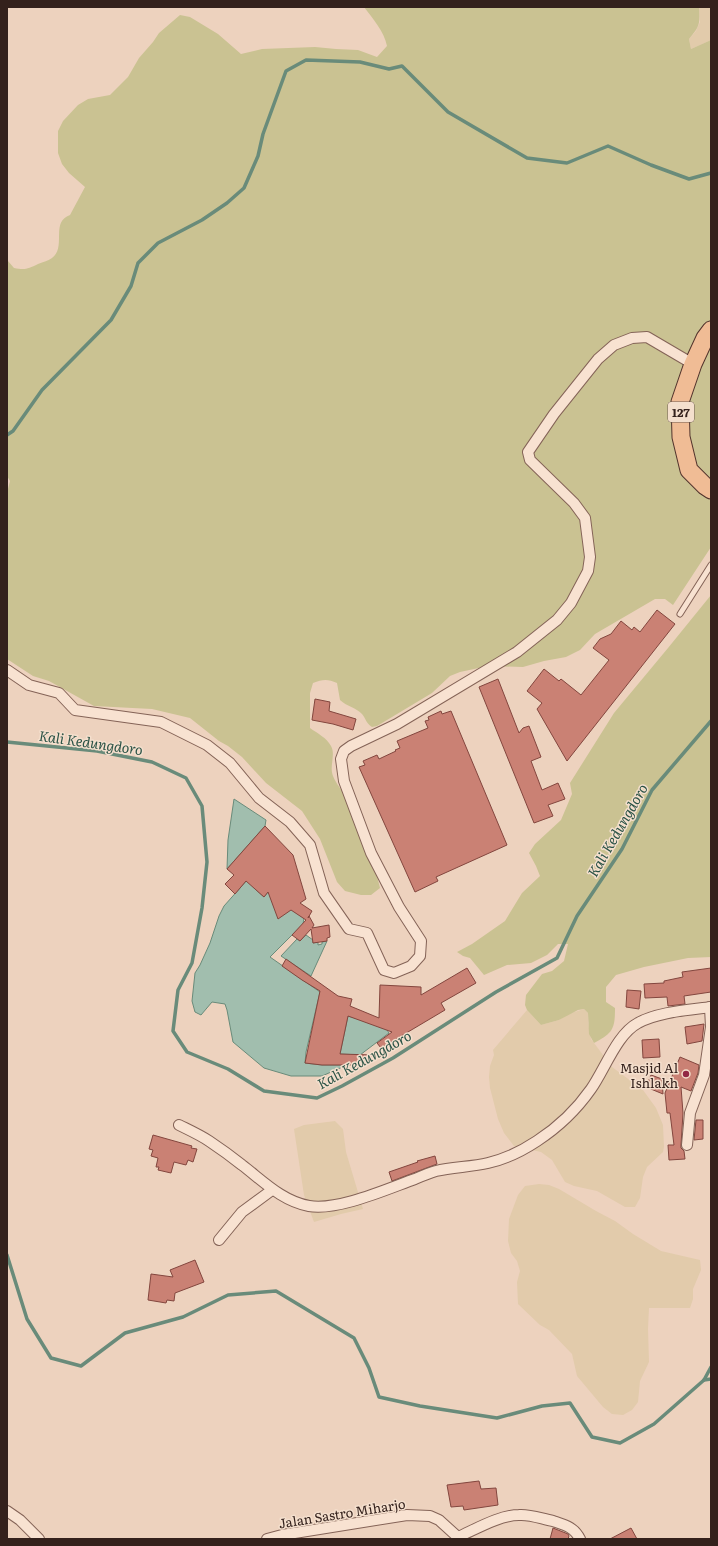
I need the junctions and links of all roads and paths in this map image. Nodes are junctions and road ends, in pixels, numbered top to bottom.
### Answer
1 (711, 330) edge
2 (693, 364) junction
3 (711, 490) edge
4 (711, 565) edge
5 (680, 614) dead end
6 (7, 670) edge
7 (711, 1007) edge
8 (179, 1125) dead end
9 (687, 1145) dead end
10 (272, 1190) junction
11 (219, 1240) dead end
12 (7, 1511) edge
13 (459, 1538) edge
14 (39, 1539) edge
15 (268, 1539) edge
16 (580, 1539) edge

1 - 2 main road, 127
2 - 3 main road, 127
2 - 6 street
4 - 5 lane
7 - 9 street
7 - 10 street
8 - 10 street
10 - 11 street
12 - 14 street
13 - 15 street, Jalan Sastro Miharjo
13 - 16 street

